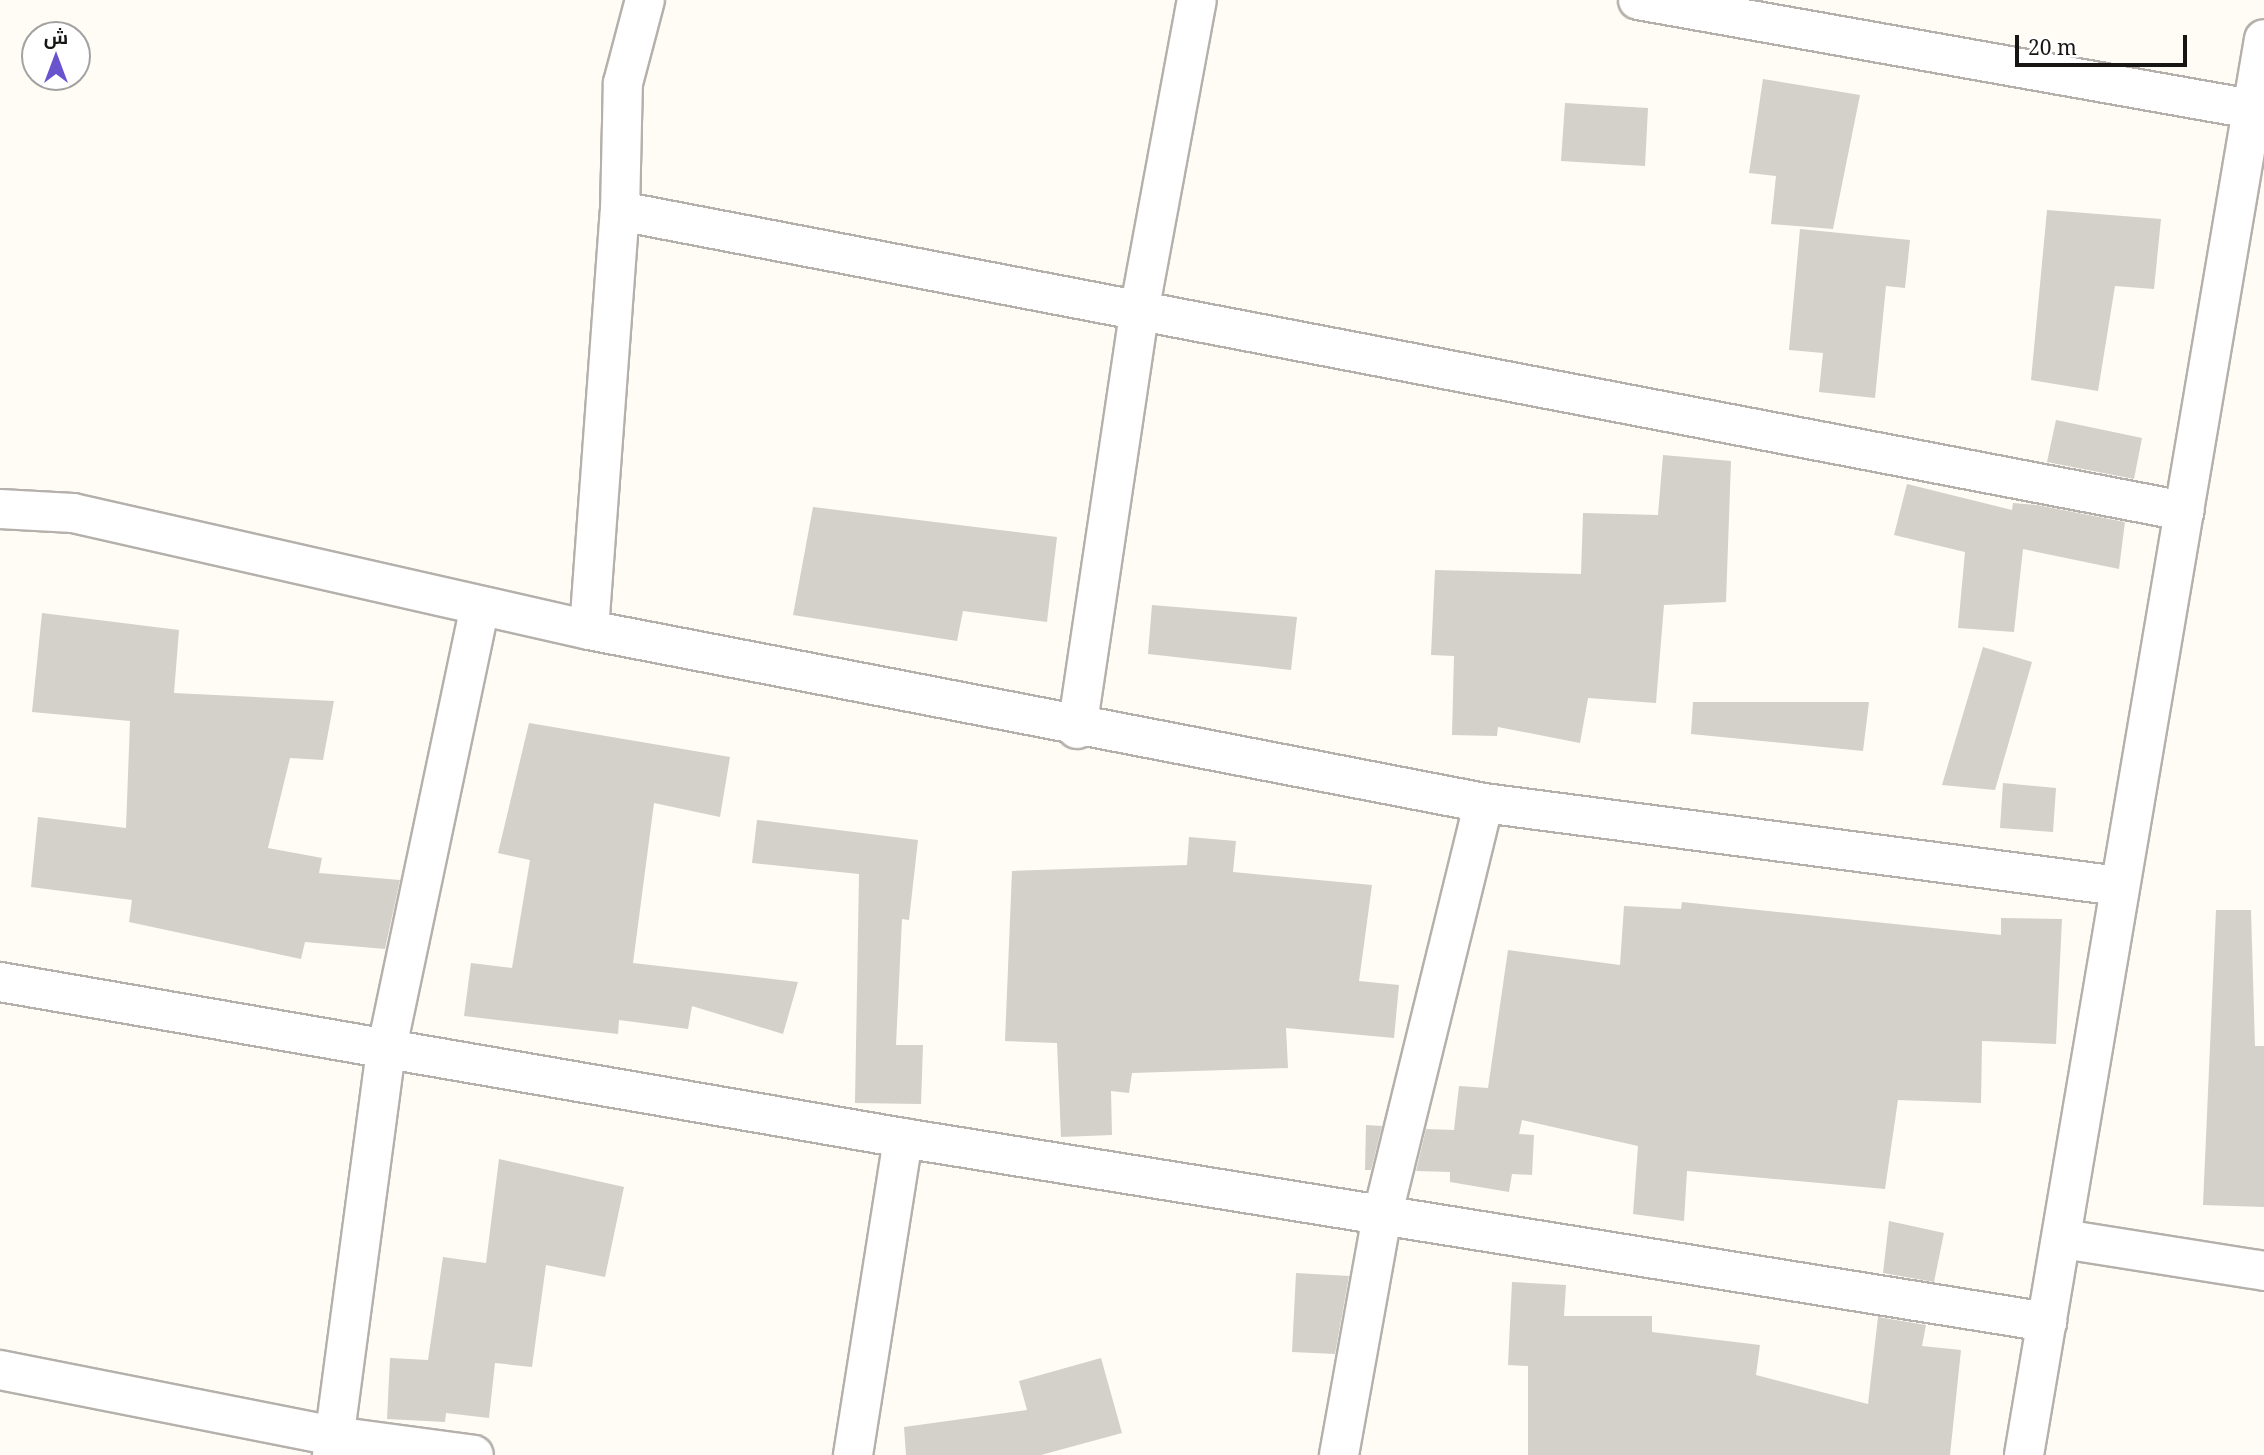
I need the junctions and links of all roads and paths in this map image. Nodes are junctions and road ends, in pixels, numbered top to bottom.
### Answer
1 (645, 0) edge
2 (1197, 0) edge
3 (1638, 0) edge
4 (1818, 15) edge
5 (2264, 39) edge
6 (2251, 109) junction
7 (620, 211) junction
8 (1139, 312) junction
9 (0, 509) edge
10 (2184, 511) junction
11 (480, 606) junction
12 (589, 630) junction
13 (1077, 729) junction
14 (1483, 803) junction
15 (2119, 886) junction
16 (0, 982) edge
17 (386, 1052) junction
18 (903, 1138) junction
19 (1382, 1217) junction
20 (2063, 1240) junction
21 (2264, 1271) edge
22 (2047, 1322) junction
23 (0, 1370) edge
24 (333, 1445) edge
25 (474, 1455) edge
26 (853, 1455) edge
27 (1339, 1455) edge
28 (2024, 1455) edge

1 - 7 street
2 - 8 street
3 - 4 street
4 - 6 street
5 - 6 street
6 - 10 street
7 - 8 street
7 - 12 street
8 - 10 street
8 - 13 street
9 - 11 street
10 - 15 street
11 - 12 street
11 - 17 street
12 - 13 street
13 - 14 street
14 - 15 street
14 - 19 street
15 - 20 street
16 - 17 street
17 - 18 street
17 - 24 street
18 - 19 street
18 - 26 street
19 - 22 street
19 - 27 street
20 - 21 street
20 - 22 street
22 - 28 street
23 - 24 street
24 - 25 street

